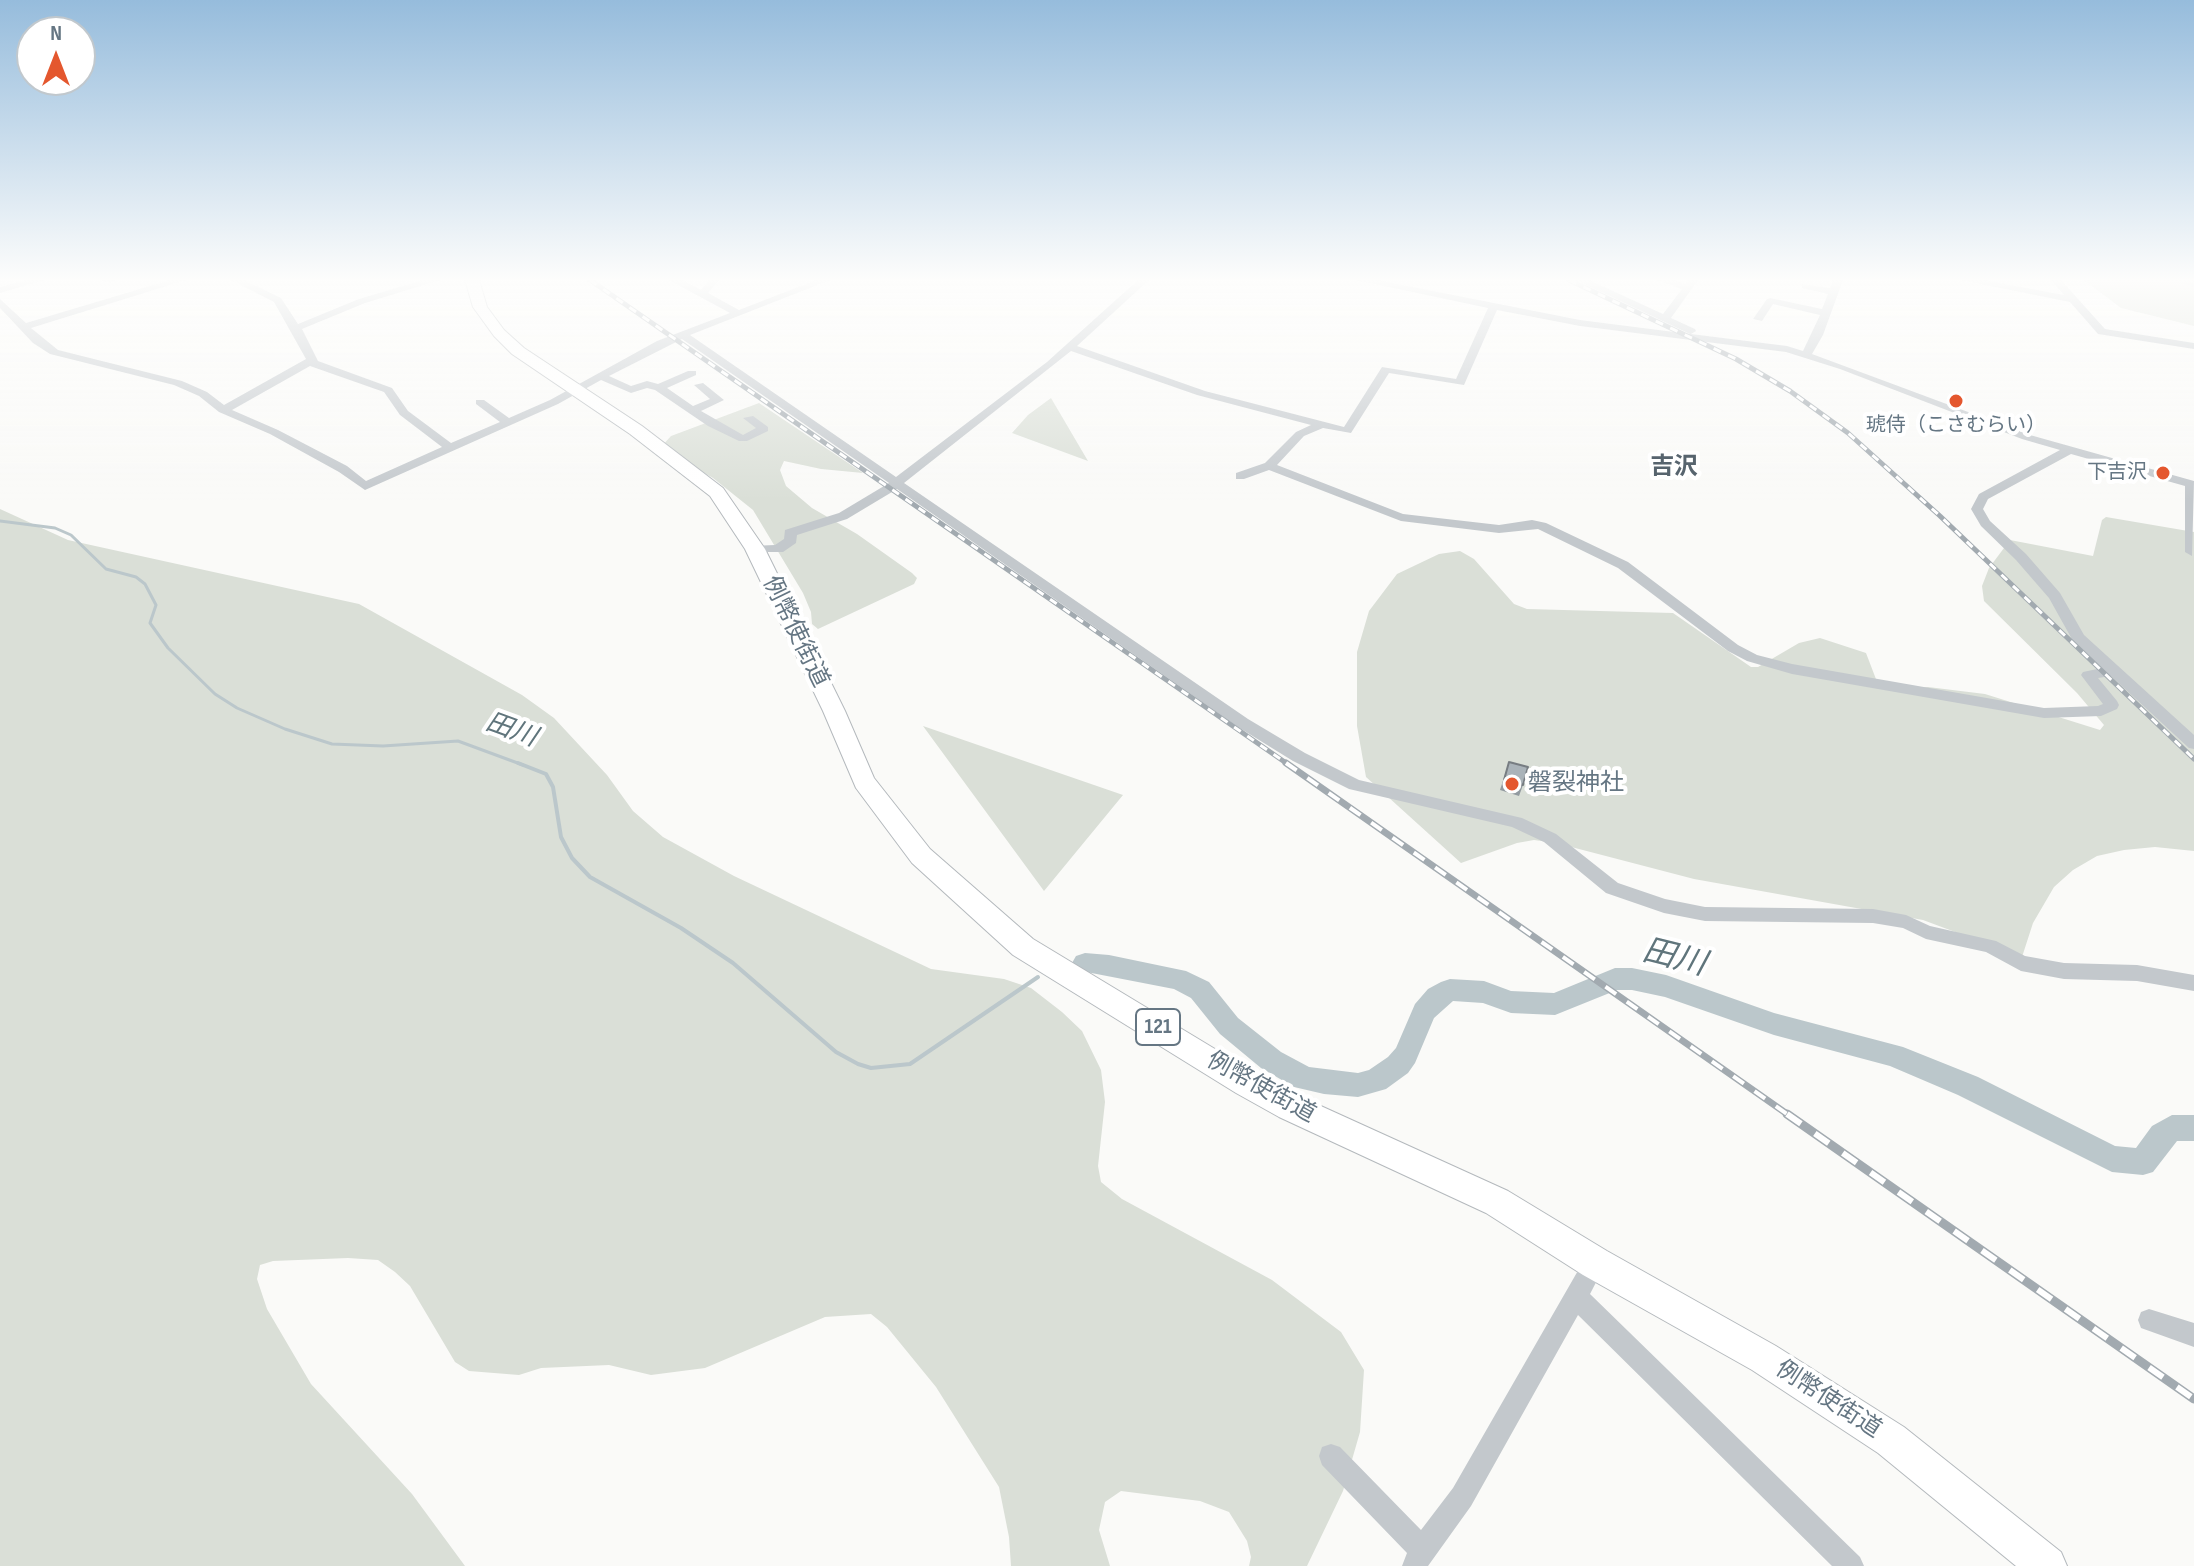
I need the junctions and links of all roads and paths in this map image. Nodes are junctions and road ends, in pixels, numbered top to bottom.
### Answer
1 (58, 353) edge
2 (309, 353) edge
3 (523, 353) edge
4 (646, 353) edge
5 (709, 353) edge
6 (1062, 353) edge
7 (1087, 353) edge
8 (1473, 353) edge
9 (1798, 353) edge
10 (1806, 355) joint
11 (312, 360) junction
12 (692, 373) dead end
13 (587, 382) junction
14 (699, 385) dead end
15 (659, 388) junction
16 (480, 402) dead end
17 (223, 410) junction
18 (691, 411) junction
19 (749, 418) dead end
20 (508, 422) junction
21 (1321, 425) junction
22 (449, 447) junction
23 (2069, 450) junction
24 (1269, 466) junction
25 (1240, 476) dead end
26 (898, 482) junction
27 (2193, 485) edge
28 (755, 549) junction
29 (2192, 552) edge
30 (2114, 671) junction
31 (2194, 744) edge
32 (2194, 983) edge
33 (1595, 1263) junction
34 (1575, 1296) junction
35 (2149, 1320) dead end
36 (2194, 1335) edge
37 (1331, 1456) dead end
38 (1418, 1558) edge
39 (1851, 1566) edge
40 (2047, 1566) edge

1 - 17 street
2 - 11 street
3 - 13 highway, 例幣使街道 / 121
4 - 13 street
5 - 26 street
6 - 26 street
7 - 21 street
8 - 21 street
9 - 10 street
10 - 23 street
11 - 17 street
11 - 22 street
12 - 15 street
13 - 15 street
13 - 20 street
13 - 28 highway, 例幣使街道 / 121
14 - 18 street
15 - 18 street
16 - 20 street
17 - 22 street
18 - 19 street
20 - 22 street
21 - 24 street
23 - 27 street
23 - 30 street
24 - 25 street
24 - 30 street
26 - 28 street
26 - 32 street
27 - 29 street
28 - 33 highway, 例幣使街道 / 121
30 - 31 street
33 - 34 street
33 - 40 highway, 例幣使街道 / 121
34 - 38 street
34 - 39 street
35 - 36 street
37 - 38 street

